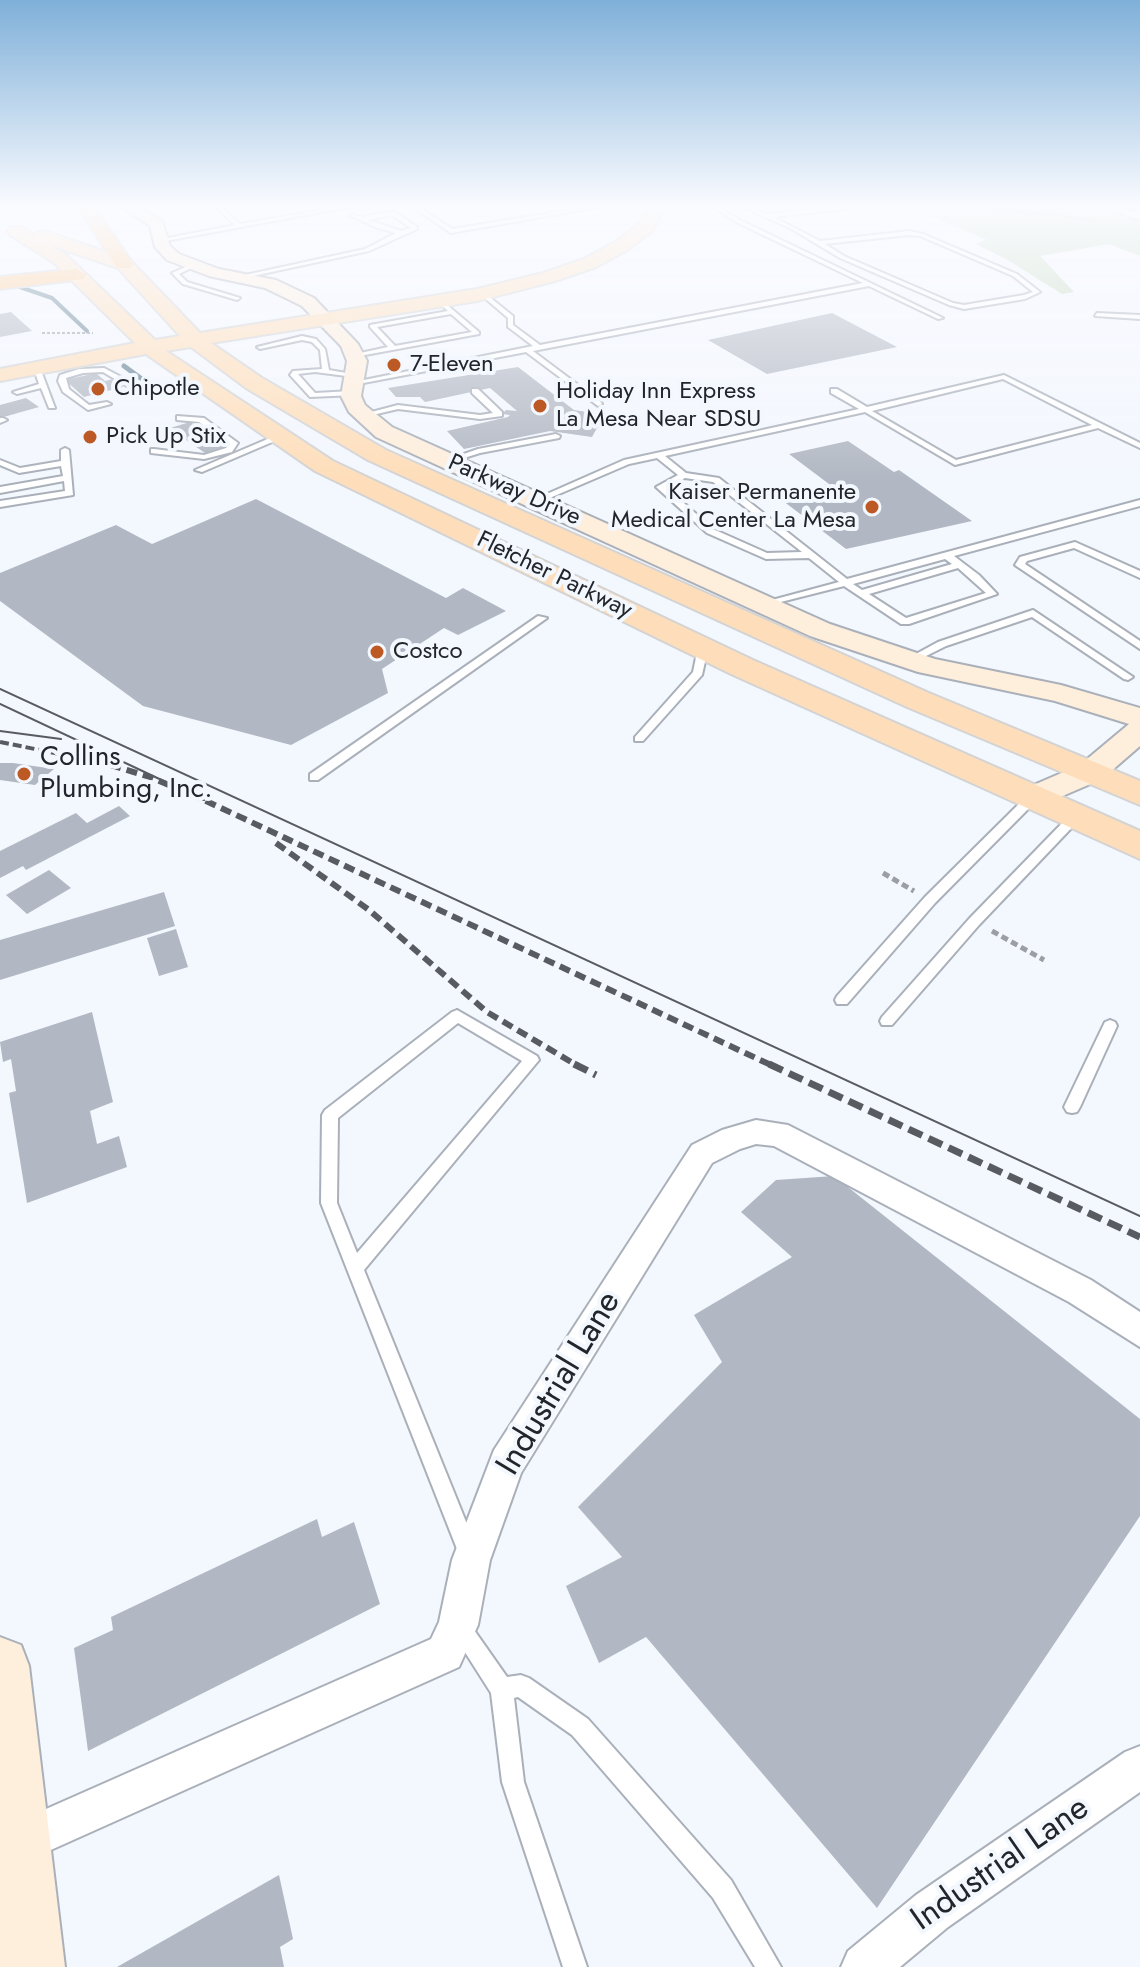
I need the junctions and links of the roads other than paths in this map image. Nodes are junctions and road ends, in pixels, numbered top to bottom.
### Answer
1 (100, 297) edge
2 (155, 297) edge
3 (233, 297) edge
4 (297, 297) edge
5 (412, 297) edge
6 (473, 297) edge
7 (487, 297) edge
8 (803, 297) edge
9 (896, 297) edge
10 (934, 297) edge
11 (1025, 297) edge
12 (237, 298) dead end
13 (447, 307) junction
14 (320, 315) junction
15 (1097, 315) dead end
16 (391, 316) junction
17 (1140, 317) edge
18 (940, 318) dead end
19 (191, 335) junction
20 (146, 342) junction
21 (260, 347) dead end
22 (538, 347) junction
23 (393, 348) junction
24 (527, 349) junction
25 (0, 364) edge
26 (445, 365) junction
27 (326, 371) junction
28 (0, 375) edge
29 (40, 376) junction
30 (457, 376) dead end
31 (355, 384) junction
32 (475, 391) dead end
33 (834, 391) dead end
34 (17, 392) dead end
35 (147, 394) dead end
36 (107, 404) dead end
37 (598, 404) dead end
38 (52, 406) dead end
39 (866, 410) junction
40 (180, 418) dead end
41 (1099, 425) junction
42 (556, 436) dead end
43 (280, 437) junction
44 (1140, 446) edge
45 (65, 450) dead end
46 (658, 455) junction
47 (155, 456) dead end
48 (448, 461) junction
49 (0, 462) edge
50 (65, 463) junction
51 (199, 470) dead end
52 (684, 475) junction
53 (68, 478) junction
54 (0, 490) edge
55 (535, 501) junction
56 (1140, 503) edge
57 (0, 504) edge
58 (813, 555) junction
59 (946, 555) junction
60 (959, 565) junction
61 (1140, 575) edge
62 (846, 583) junction
63 (861, 593) junction
64 (764, 605) junction
65 (542, 618) dead end
66 (1140, 646) edge
67 (703, 648) junction
68 (910, 660) junction
69 (1128, 677) dead end
70 (1140, 718) edge
71 (1140, 730) edge
72 (639, 739) dead end
73 (1091, 772) junction
74 (314, 777) dead end
75 (1140, 794) edge
76 (1033, 797) junction
77 (1075, 817) junction
78 (1140, 846) edge
79 (842, 1000) dead end
80 (887, 1021) dead end
81 (1110, 1026) dead end
82 (1072, 1107) dead end
83 (355, 1268) junction
84 (1140, 1331) edge
85 (471, 1560) junction
86 (458, 1625) junction
87 (0, 1666) edge
88 (502, 1689) junction
89 (1140, 1767) edge
90 (14, 1885) edge
91 (31, 1967) edge
92 (575, 1967) edge
93 (769, 1967) edge
94 (864, 1967) edge

1 - 20 main road, Fletcher Parkway
2 - 19 main road, Fletcher Parkway
3 - 12 lane
4 - 14 street, Parkway Drive
5 - 14 main road
6 - 13 main road
7 - 22 lane
8 - 22 lane
9 - 18 lane
10 - 11 lane
13 - 16 main road
13 - 23 lane
14 - 16 main road
14 - 19 main road
14 - 31 street, Parkway Drive
15 - 17 lane
16 - 23 lane
19 - 20 main road
19 - 73 main road, Fletcher Parkway
20 - 25 main road
20 - 29 main road
20 - 43 main road, Fletcher Parkway
21 - 27 lane
22 - 24 lane
23 - 31 lane
24 - 26 lane
24 - 37 lane
26 - 30 lane
26 - 31 lane
27 - 31 lane
27 - 31 lane
28 - 29 main road
29 - 34 lane
29 - 38 lane
31 - 32 lane
31 - 48 street, Parkway Drive
33 - 39 lane
35 - 36 lane
39 - 41 lane
39 - 41 lane
39 - 46 lane
40 - 47 lane
41 - 44 lane
42 - 48 lane
43 - 51 lane
43 - 67 main road, Fletcher Parkway
45 - 50 lane
46 - 52 lane
46 - 55 lane
48 - 55 street, Parkway Drive
49 - 50 lane
50 - 53 lane
52 - 58 lane
52 - 58 lane
53 - 54 lane
53 - 57 lane
55 - 64 street, Parkway Drive
56 - 59 lane
58 - 62 lane
59 - 60 lane
59 - 62 lane
60 - 63 lane
60 - 63 lane
61 - 66 lane
62 - 63 lane
62 - 64 lane
64 - 68 street, Parkway Drive
65 - 74 lane
67 - 72 lane
67 - 76 main road, Fletcher Parkway
68 - 69 lane
68 - 70 street, Parkway Drive
71 - 73 street
73 - 75 main road, Fletcher Parkway
73 - 76 street
73 - 77 street
76 - 77 main road, Fletcher Parkway
76 - 79 lane
77 - 78 main road, Fletcher Parkway
77 - 80 lane
81 - 82 lane
83 - 83 lane
83 - 85 lane
84 - 85 street, Industrial Lane
85 - 86 street, Industrial Lane
86 - 88 lane
86 - 90 street, Industrial Lane
87 - 90 street
88 - 92 lane
88 - 93 lane
89 - 94 street, Industrial Lane
90 - 91 street

